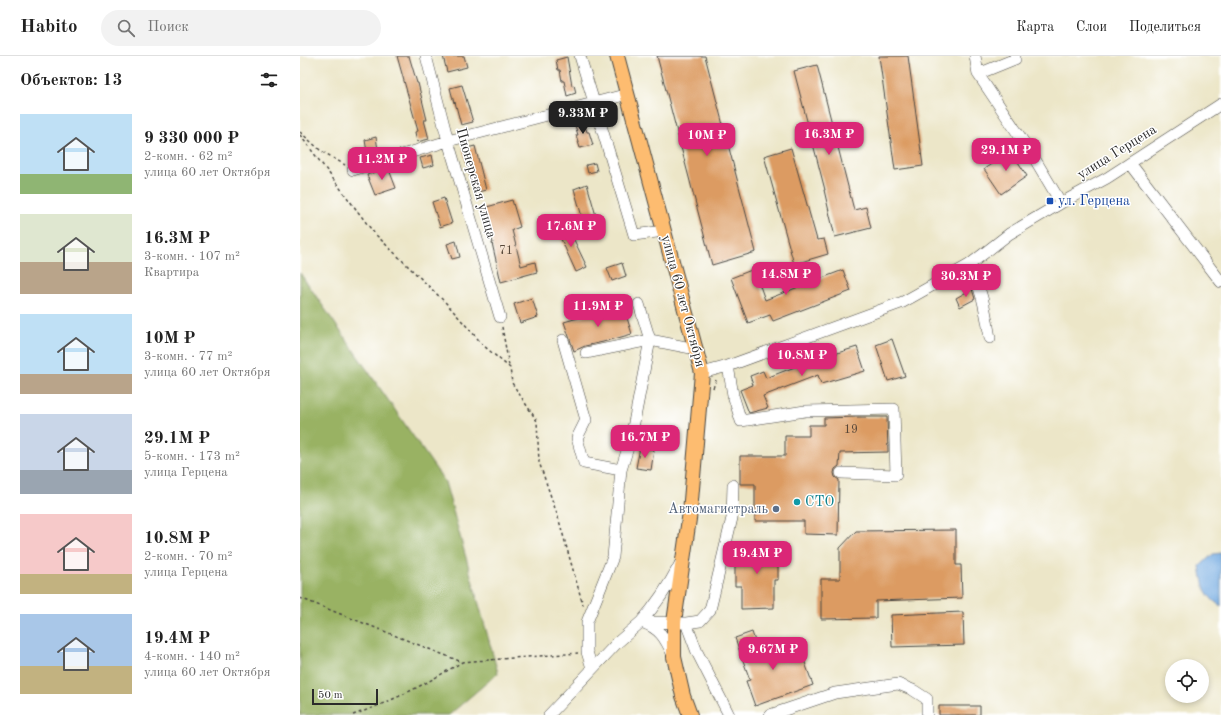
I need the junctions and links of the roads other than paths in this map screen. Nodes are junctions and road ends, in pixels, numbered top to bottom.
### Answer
1 (426, 56) edge
2 (580, 56) edge
3 (617, 56) edge
4 (975, 56) edge
5 (1015, 56) edge
6 (978, 74) junction
7 (628, 94) junction
8 (594, 102) junction
9 (1221, 104) edge
10 (448, 141) junction
11 (1130, 163) junction
12 (353, 170) road end
13 (1061, 203) junction
14 (664, 231) junction
15 (969, 266) junction
16 (1221, 282) edge
17 (639, 304) dead end
18 (500, 317) road end
19 (990, 338) dead end
20 (563, 340) dead end
21 (650, 340) junction
22 (696, 349) junction
23 (586, 354) dead end
24 (728, 370) junction
25 (702, 373) junction
26 (621, 470) junction
27 (841, 473) dead end
28 (733, 485) dead end
29 (683, 558) junction
30 (641, 622) junction
31 (680, 622) junction
32 (674, 657) junction
33 (592, 668) junction
34 (549, 715) edge
35 (690, 715) edge
36 (729, 715) edge
37 (770, 715) edge
38 (927, 715) edge

1 - 10 street, Пионерская улица
2 - 8 street
3 - 7 main road, улица 60 лет Октября
4 - 6 street
5 - 6 street
6 - 13 street
7 - 8 street
7 - 14 main road, улица 60 лет Октября
8 - 10 street
8 - 14 street
9 - 11 street, улица Герцена
10 - 12 street
10 - 18 street, Пионерская улица
11 - 13 street, улица Герцена
11 - 16 street
13 - 15 street, улица Герцена
14 - 22 main road, улица 60 лет Октября
15 - 19 street
15 - 24 street, улица Герцена
17 - 21 street
20 - 26 street
21 - 22 street
21 - 23 street
21 - 26 street
22 - 25 main road, улица 60 лет Октября
24 - 25 street, улица Герцена
24 - 27 street
25 - 29 main road, улица 60 лет Октября
26 - 33 street
28 - 31 street
29 - 30 street
29 - 31 main road, улица 60 лет Октября
30 - 31 street
30 - 32 street
30 - 33 street
31 - 32 main road, улица 60 лет Октября
31 - 36 street
32 - 35 main road, улица 60 лет Октября
33 - 34 street
37 - 38 street

